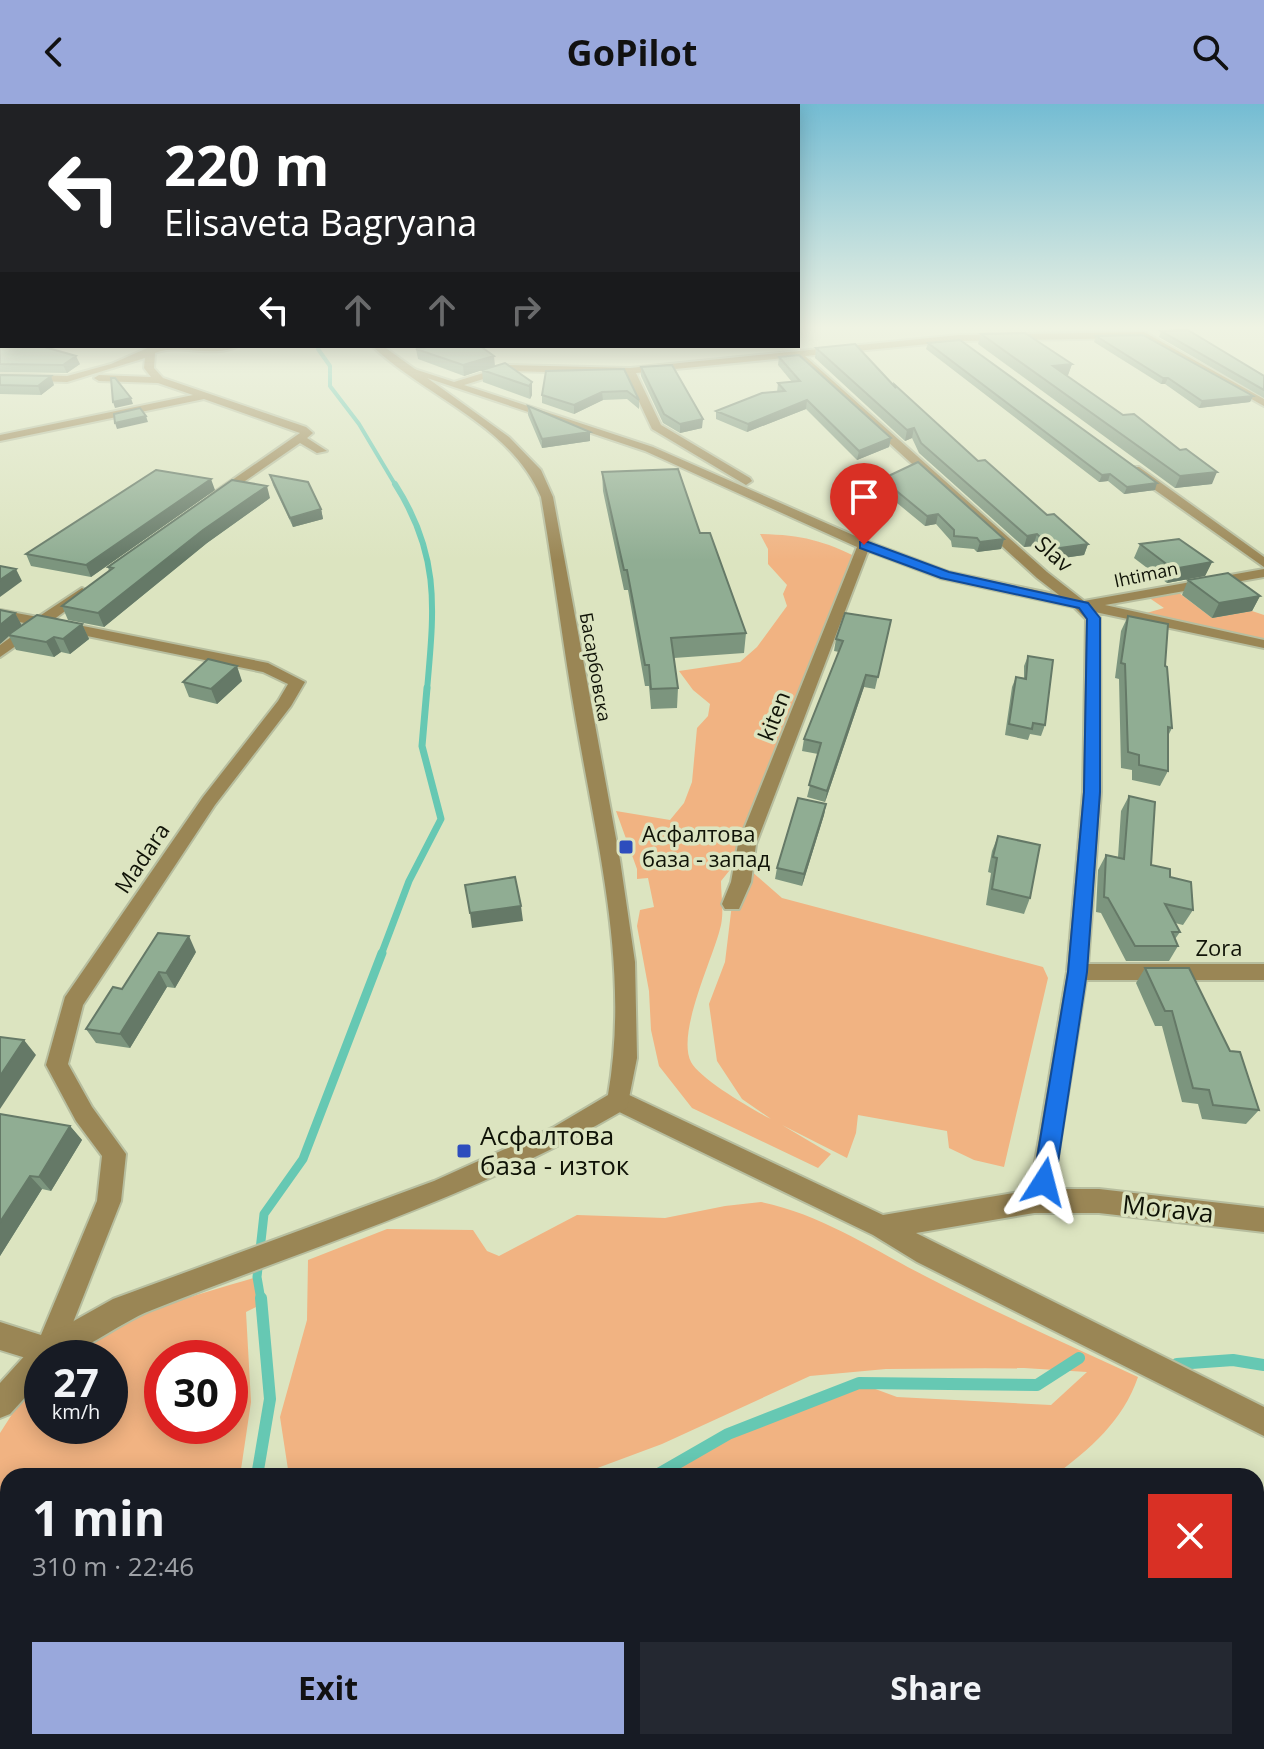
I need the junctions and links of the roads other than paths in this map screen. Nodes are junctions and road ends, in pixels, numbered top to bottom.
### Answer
1 (156, 406) edge
2 (232, 406) edge
3 (459, 406) edge
4 (521, 406) edge
5 (646, 406) edge
6 (856, 406) edge
7 (0, 438) edge
8 (300, 439) junction
9 (321, 451) dead end
10 (1125, 463) edge
11 (761, 500) junction
12 (206, 504) edge
13 (864, 545) junction
14 (1264, 563) edge
15 (1264, 573) edge
16 (91, 586) edge
17 (1083, 606) junction
18 (0, 614) edge
19 (40, 623) junction
20 (1264, 644) edge
21 (0, 652) edge
22 (732, 904) dead end
23 (1077, 972) junction
24 (1264, 972) edge
25 (619, 1101) junction
26 (1034, 1201) junction
27 (1264, 1220) edge
28 (882, 1227) junction
29 (0, 1336) edge
30 (51, 1340) edge
31 (71, 1340) edge
32 (24, 1347) edge
33 (24, 1378) edge
34 (0, 1404) edge
35 (1264, 1422) edge

1 - 7 street
2 - 8 street
3 - 25 street, Басарбовска
4 - 11 street
5 - 11 street
6 - 17 street, Slav
8 - 9 street
8 - 12 street
10 - 14 street
11 - 13 street
13 - 17 street
13 - 22 street, kiten
15 - 17 street, Ihtiman
16 - 19 street
17 - 20 street
17 - 23 street
18 - 19 street, Madara
19 - 21 street
19 - 30 street, Madara
23 - 24 street, Zora
23 - 26 street
25 - 28 street
25 - 31 street
26 - 27 street, Morava
26 - 28 street, Morava
28 - 35 street
29 - 32 street
33 - 34 street

